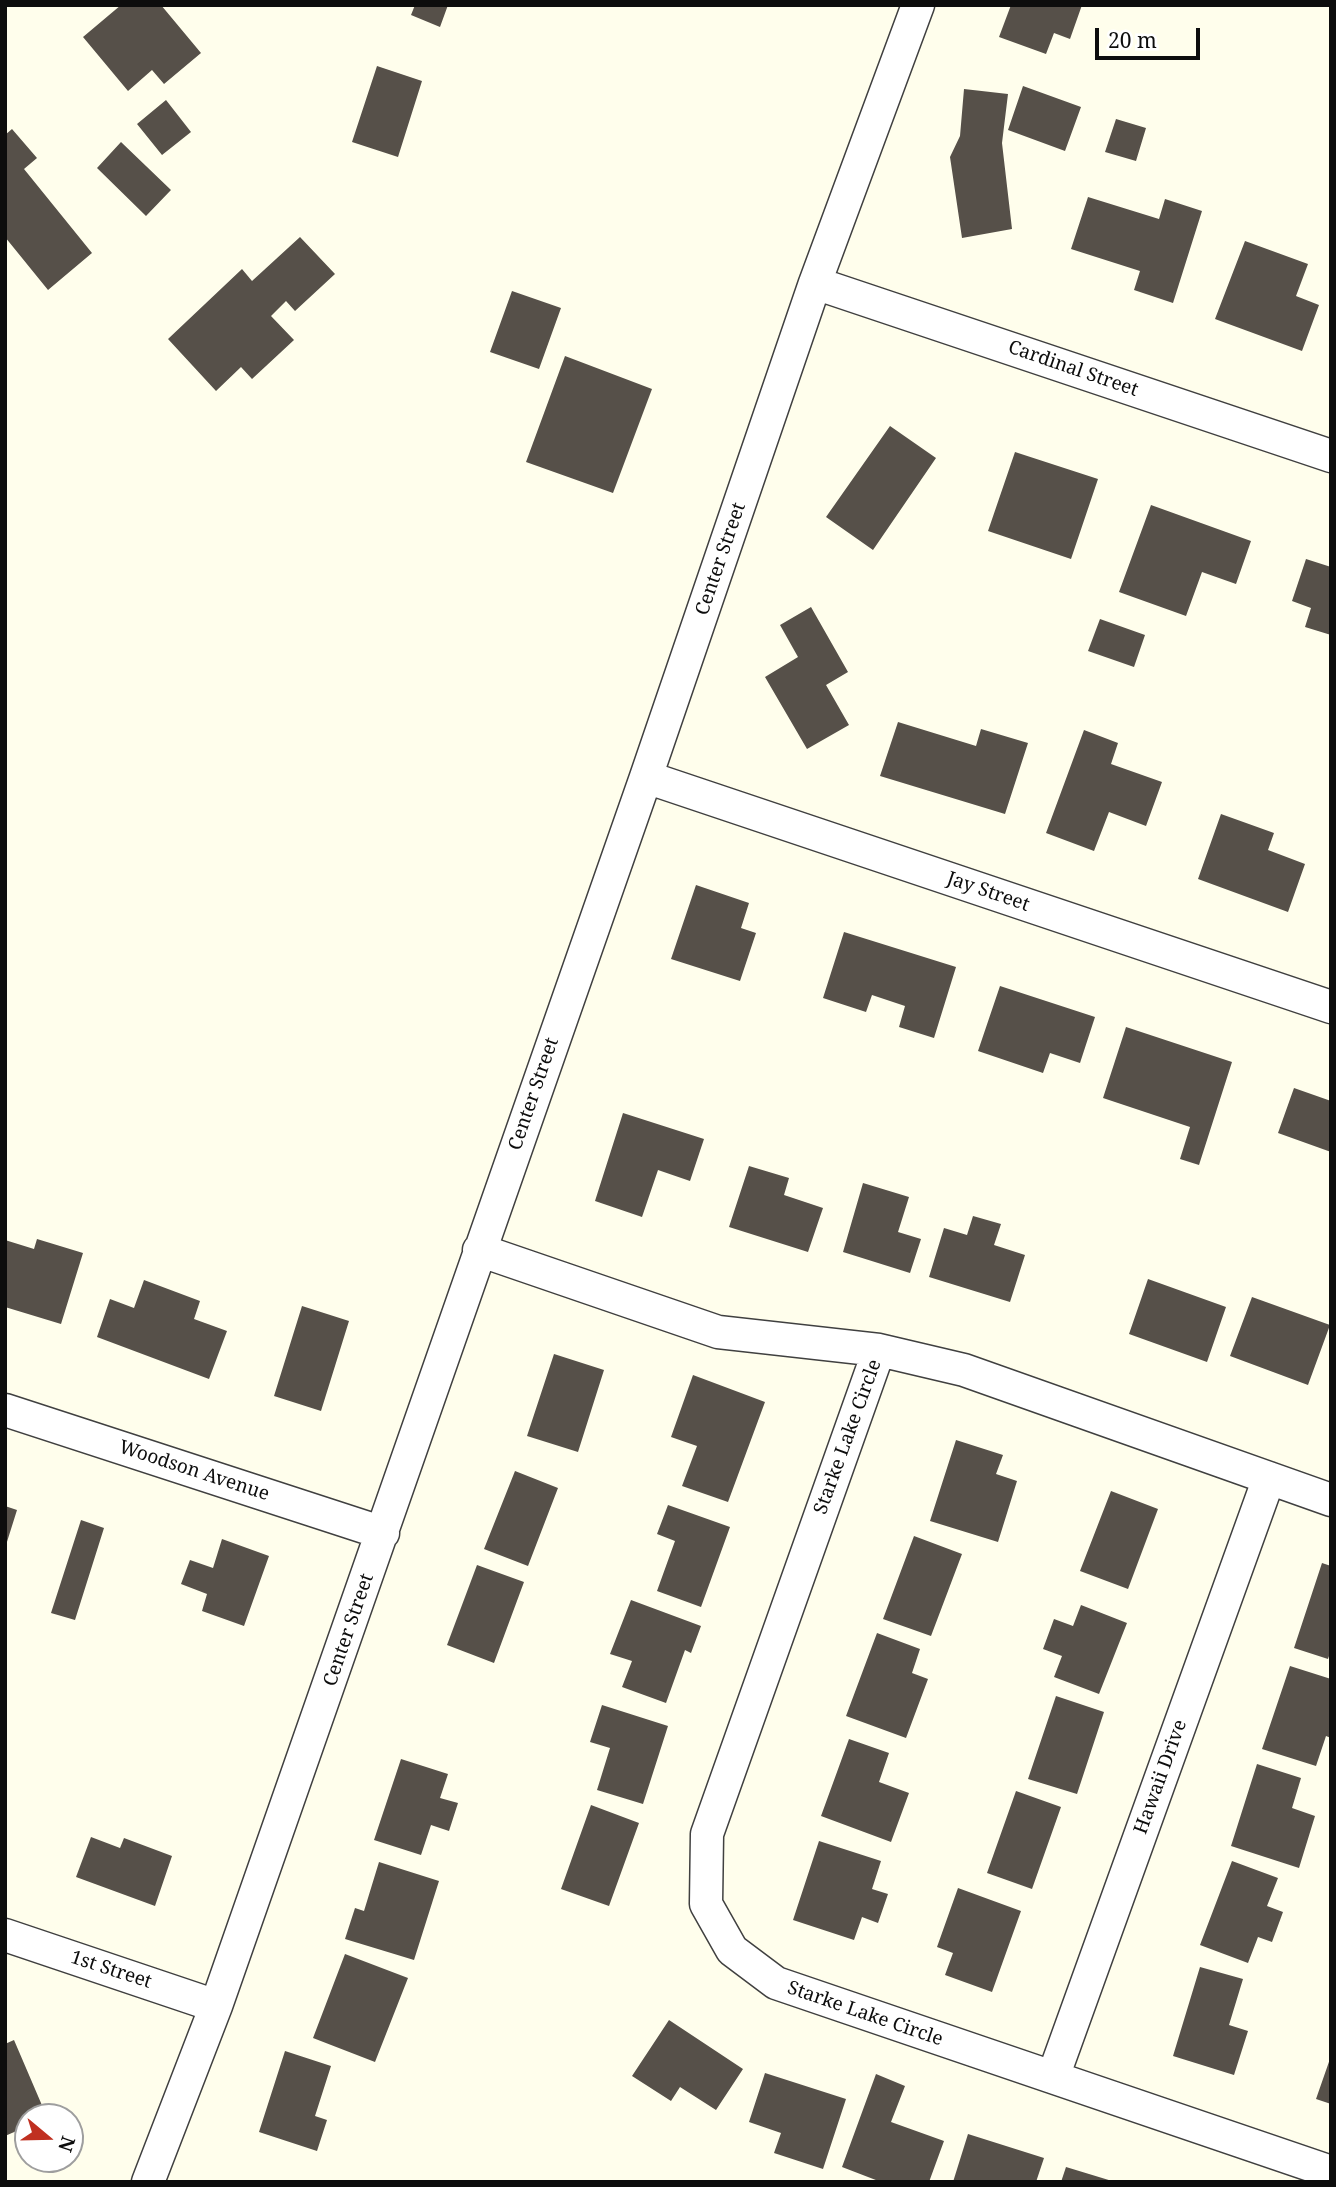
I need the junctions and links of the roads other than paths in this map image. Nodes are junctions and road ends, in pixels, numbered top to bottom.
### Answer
1 (918, 5) edge
2 (815, 283) junction
3 (1331, 456) edge
4 (646, 777) junction
5 (1331, 1007) edge
6 (479, 1250) junction
7 (879, 1350) junction
8 (5, 1410) edge
9 (1269, 1478) junction
10 (1331, 1500) edge
11 (383, 1533) junction
12 (5, 1935) edge
13 (216, 2006) junction
14 (1053, 2077) junction
15 (1331, 2172) edge
16 (148, 2182) edge

1 - 2 street, Center Street
2 - 3 street, Cardinal Street
2 - 4 street, Center Street
4 - 5 street, Jay Street
4 - 6 street, Center Street
6 - 7 street, Starke Lake Circle
6 - 11 street, Center Street
7 - 9 street, Starke Lake Circle
7 - 14 street, Starke Lake Circle
8 - 11 street, Woodson Avenue
9 - 10 street, Starke Lake Circle
9 - 14 street, Hawaii Drive
11 - 13 street, Center Street
12 - 13 street, 1st Street
13 - 16 street, Center Street
14 - 15 street, Starke Lake Circle

